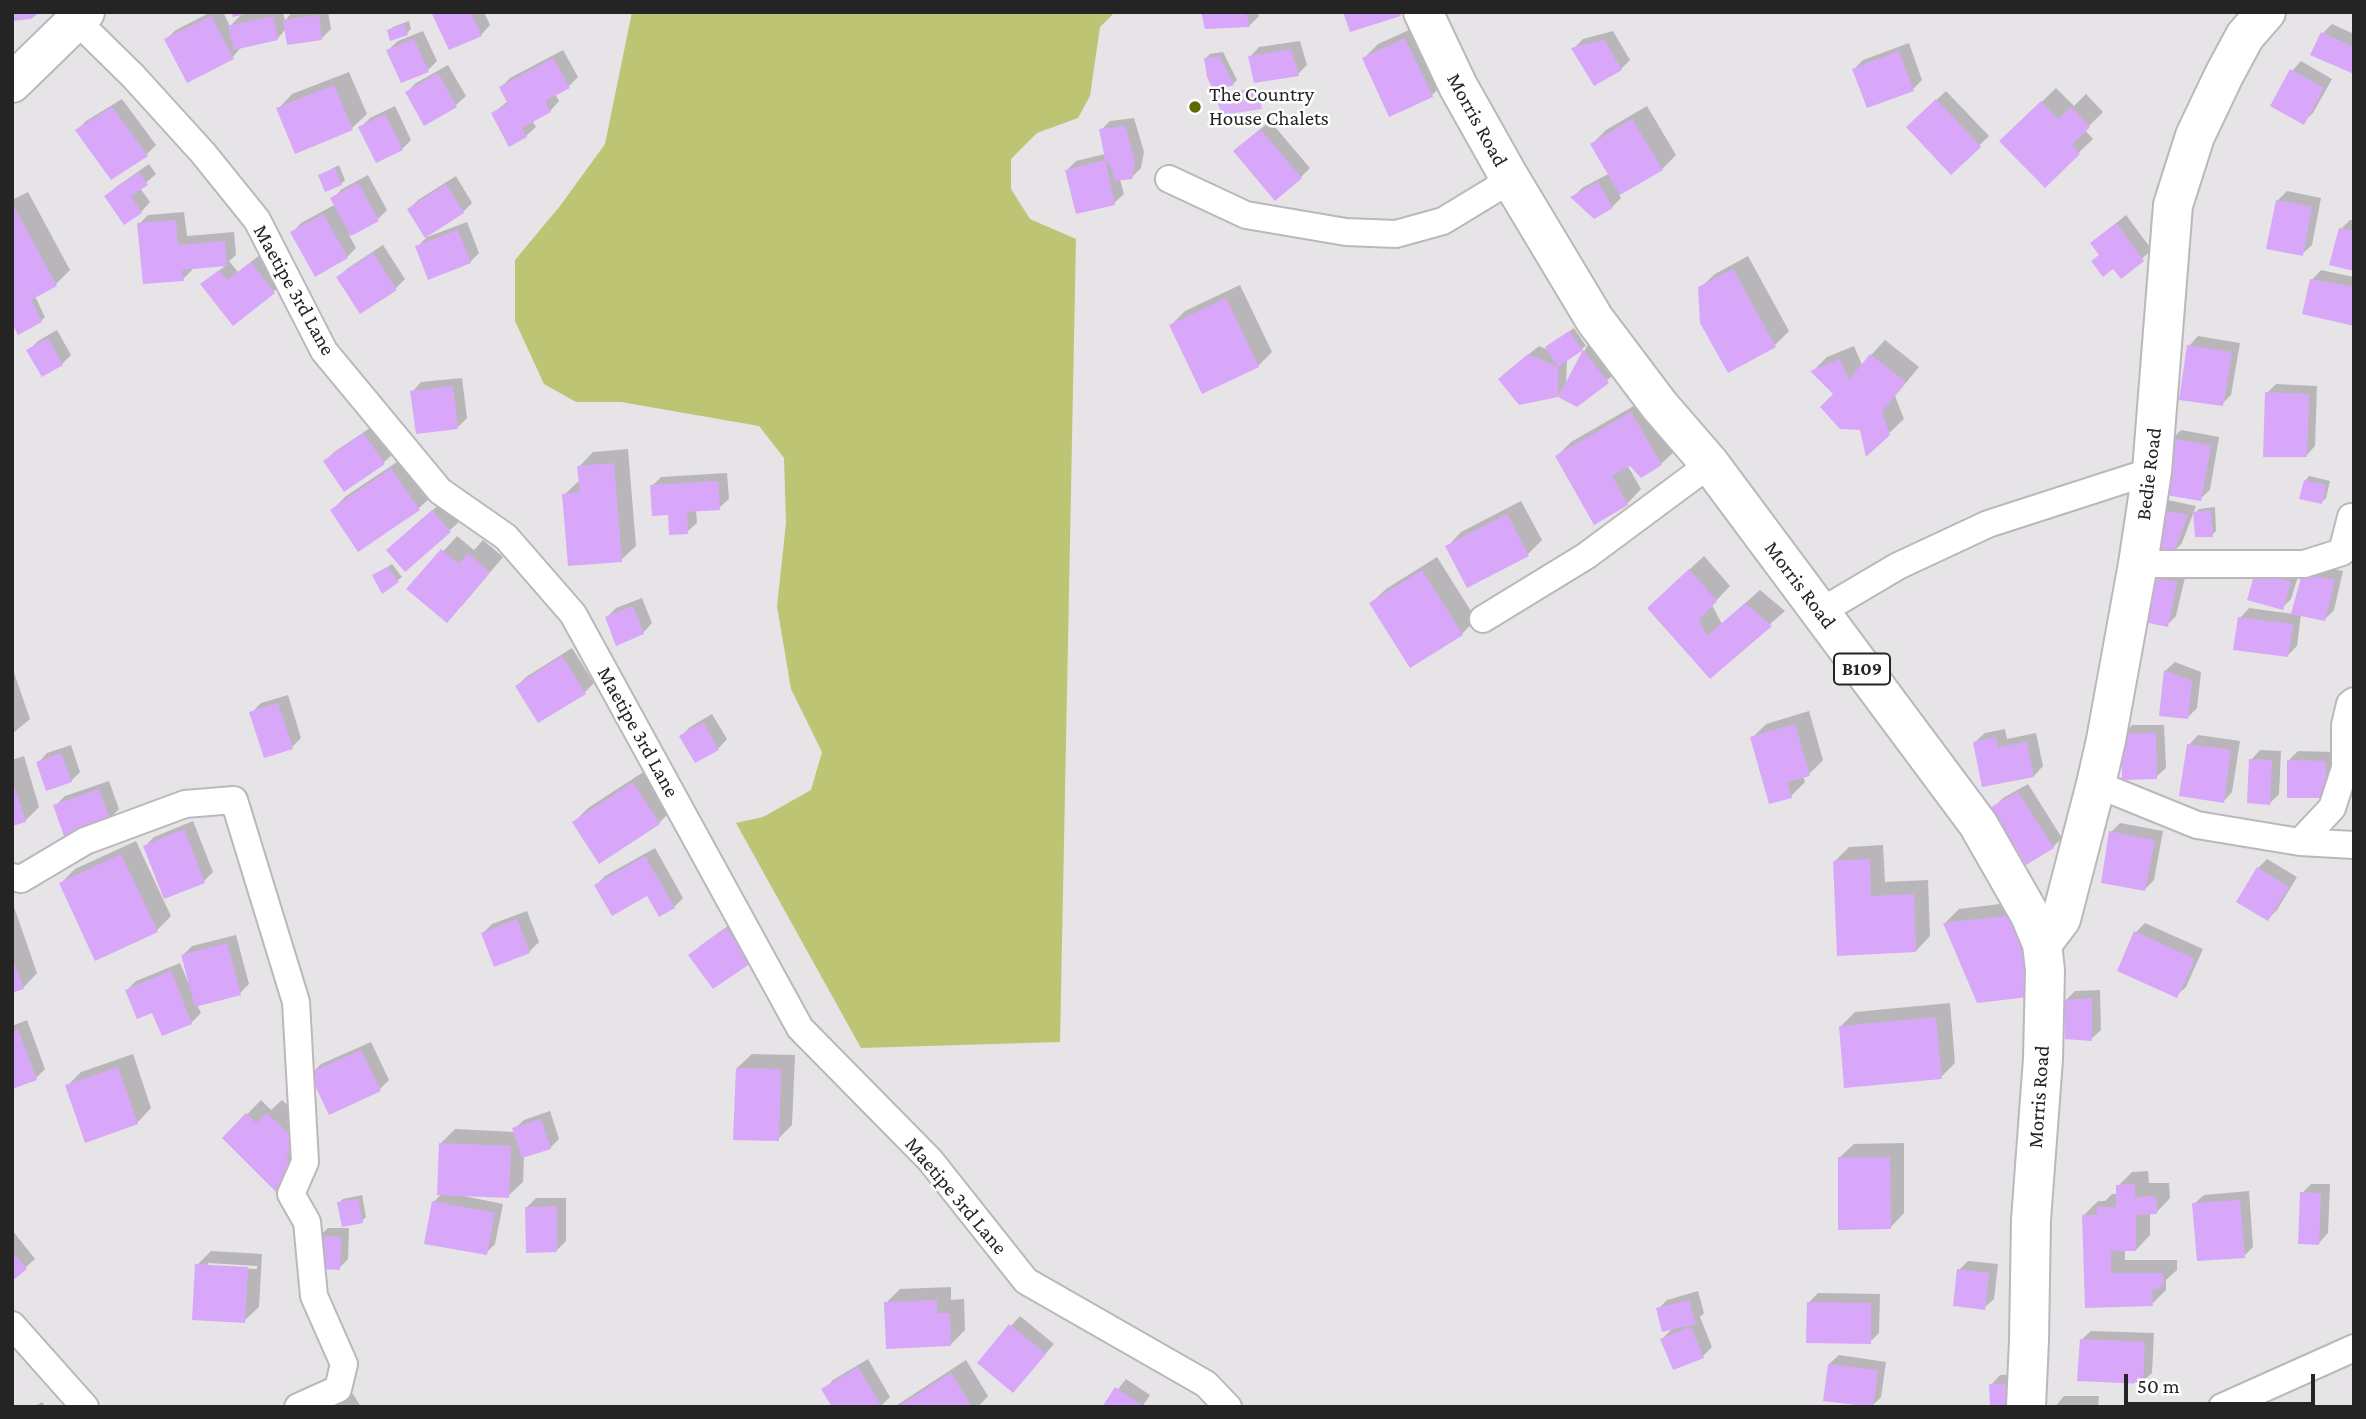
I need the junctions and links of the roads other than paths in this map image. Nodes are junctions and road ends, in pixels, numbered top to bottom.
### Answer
1 (1423, 12) edge
2 (2266, 12) edge
3 (81, 17) edge
4 (12, 83) edge
5 (1508, 176) junction
6 (1170, 179) dead end
7 (1710, 464) junction
8 (2152, 471) junction
9 (2351, 517) dead end
10 (2138, 564) junction
11 (1820, 611) junction
12 (1483, 619) dead end
13 (2354, 701) edge
14 (2095, 784) junction
15 (2300, 842) junction
16 (2354, 845) edge
17 (12, 877) edge
18 (2042, 944) junction
19 (12, 1325) edge
20 (2354, 1348) edge
21 (85, 1407) edge
22 (298, 1407) edge
23 (1228, 1407) edge
24 (2026, 1407) edge
25 (2222, 1407) edge

1 - 5 main road, Morris Road / B109
2 - 8 main road, Bedie Road
3 - 4 main road
3 - 23 street, Maetipe 3rd Lane
5 - 6 street
5 - 7 main road, Morris Road / B109
7 - 11 main road, Morris Road / B109
7 - 12 street
8 - 10 main road, Bedie Road
8 - 11 street
9 - 10 street
10 - 14 main road, Bedie Road
11 - 18 main road, Morris Road / B109
13 - 15 street
14 - 15 street
14 - 18 main road, Bedie Road
15 - 16 street
17 - 22 street
18 - 24 main road, Morris Road / B109
19 - 21 street
20 - 25 street

